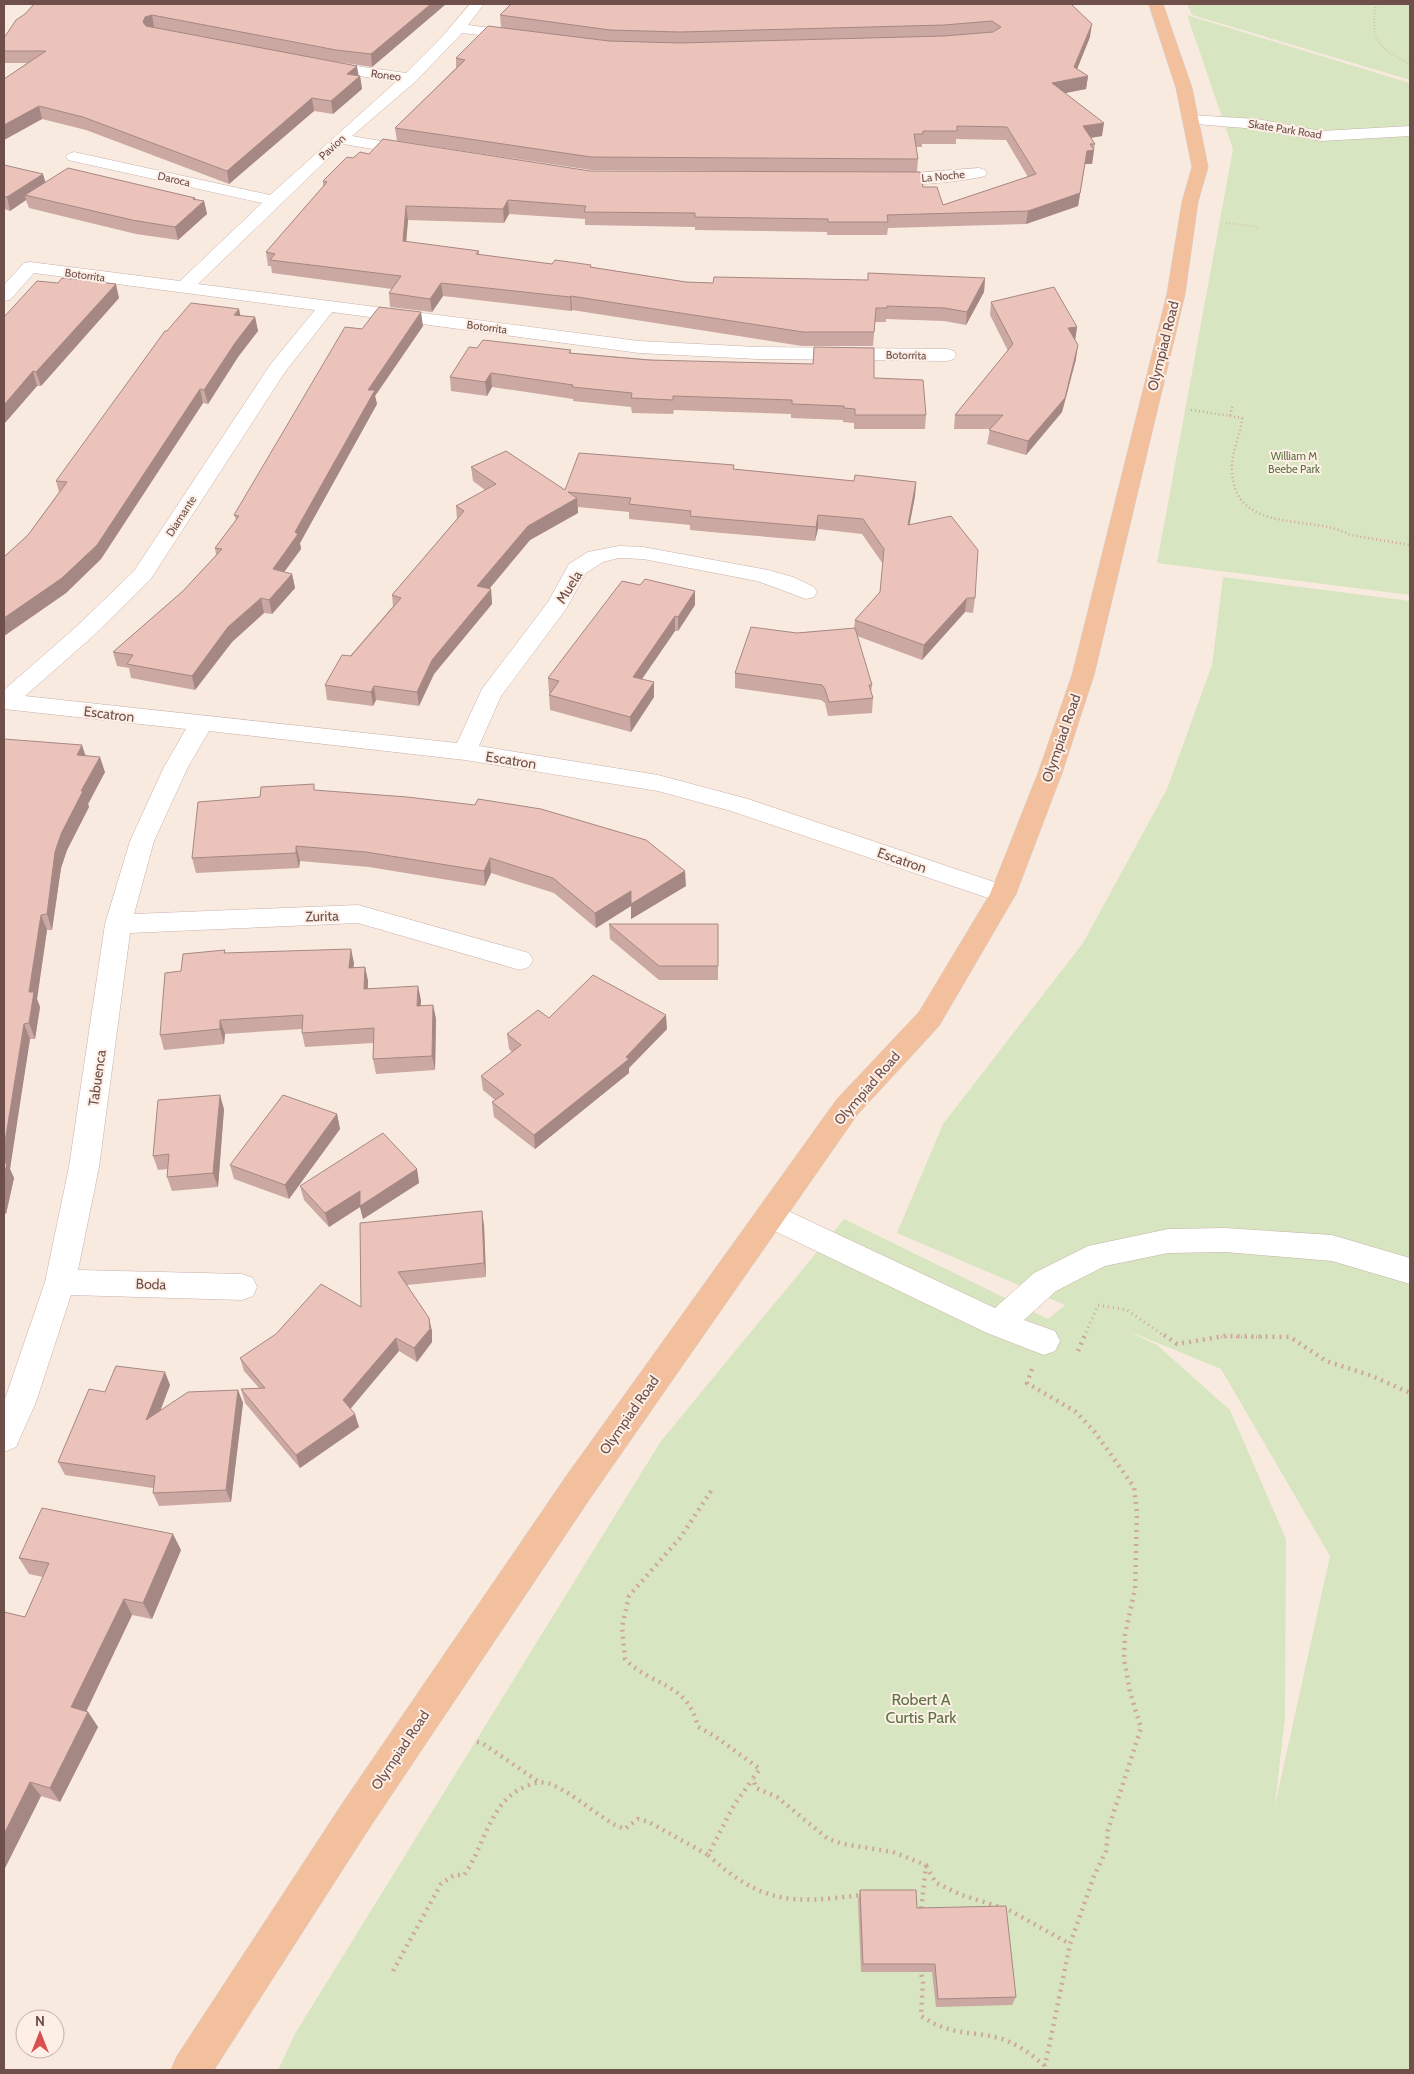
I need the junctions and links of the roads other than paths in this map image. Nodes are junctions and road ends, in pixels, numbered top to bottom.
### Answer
1 (477, 4) edge
2 (1156, 4) edge
3 (460, 28) junction
4 (535, 38) edge
5 (309, 63) edge
6 (411, 78) junction
7 (1190, 120) junction
8 (1410, 131) edge
9 (340, 139) junction
10 (434, 154) edge
11 (74, 157) dead end
12 (979, 173) dead end
13 (864, 178) edge
14 (275, 201) junction
15 (183, 288) junction
16 (4, 296) edge
17 (328, 306) junction
18 (947, 355) dead end
19 (806, 592) dead end
20 (4, 701) edge
21 (201, 724) junction
22 (465, 752) junction
23 (1002, 894) junction
24 (118, 924) junction
25 (520, 960) dead end
26 (771, 1215) junction
27 (1410, 1271) edge
28 (60, 1282) junction
29 (242, 1287) dead end
30 (998, 1324) junction
31 (1040, 1350) road end
32 (4, 1437) edge
33 (191, 2070) edge

1 - 3 street, Pavion
2 - 7 main road, Olympiad Road
3 - 4 street
3 - 6 street, Pavion
5 - 6 street, Roneo
6 - 9 street, Pavion
7 - 8 street, Skate Park Road
7 - 23 main road, Olympiad Road
9 - 10 street
9 - 14 street, Pavion
11 - 14 street, Daroca
12 - 13 street, La Noche
14 - 15 street, Pavion
15 - 16 street, Botorrita
15 - 17 street, Botorrita
17 - 18 street, Botorrita
17 - 20 street, Diamante
19 - 22 street, Muela
20 - 21 street, Escatron
21 - 22 street, Escatron
21 - 24 street, Tabuenca
22 - 23 street, Escatron
23 - 26 main road, Olympiad Road
24 - 25 street, Zurita
24 - 28 street, Tabuenca
26 - 30 street
26 - 33 main road, Olympiad Road
27 - 30 street
28 - 29 street, Boda
28 - 32 street, Tabuenca
30 - 31 street

